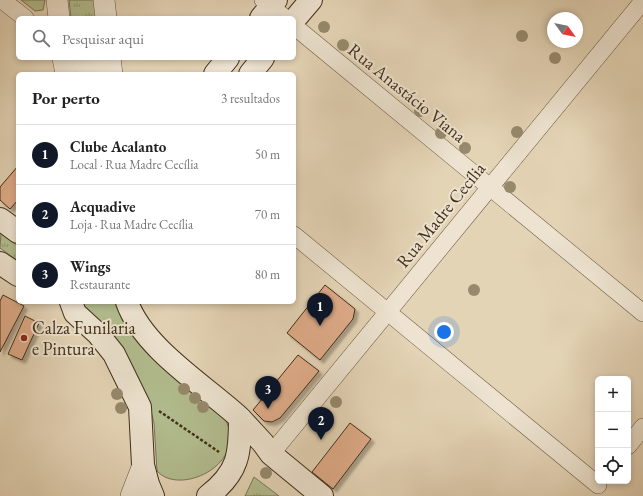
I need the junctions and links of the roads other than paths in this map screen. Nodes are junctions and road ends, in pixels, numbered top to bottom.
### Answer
1 (2, 0) edge
2 (57, 0) edge
3 (104, 0) edge
4 (311, 0) edge
5 (641, 3) edge
6 (22, 16) edge
7 (59, 16) edge
8 (106, 16) edge
9 (296, 18) edge
10 (296, 28) edge
11 (63, 60) edge
12 (77, 60) edge
13 (100, 60) edge
14 (110, 60) edge
15 (226, 60) edge
16 (261, 60) edge
17 (66, 72) edge
18 (112, 72) edge
19 (217, 72) edge
20 (252, 72) edge
21 (490, 187) junction
22 (296, 237) edge
23 (0, 263) edge
24 (16, 274) edge
25 (128, 304) edge
26 (68, 306) edge
27 (387, 312) junction
28 (643, 313) edge
29 (240, 418) junction
30 (643, 426) edge
31 (631, 442) edge
32 (271, 454) junction
33 (229, 455) junction
34 (143, 465) junction
35 (596, 487) edge
36 (131, 496) edge
37 (153, 496) edge
38 (208, 496) edge
39 (322, 496) edge

1 - 6 street
2 - 7 street
3 - 8 street
4 - 9 main road
5 - 21 street, Rua Madre Cecília
10 - 21 street, Rua Anastácio Viana
11 - 17 street
12 - 13 street
14 - 18 street
15 - 19 main road
16 - 20 main road
21 - 27 street, Rua Madre Cecília
21 - 28 street, Rua Anastácio Viana
22 - 27 street
23 - 24 main road
25 - 29 main road
26 - 34 main road
27 - 32 street, Rua Madre Cecília
27 - 35 street
29 - 32 main road
29 - 33 main road
30 - 31 street
32 - 33 main road
32 - 39 main road
33 - 38 main road
34 - 36 street
34 - 37 main road

